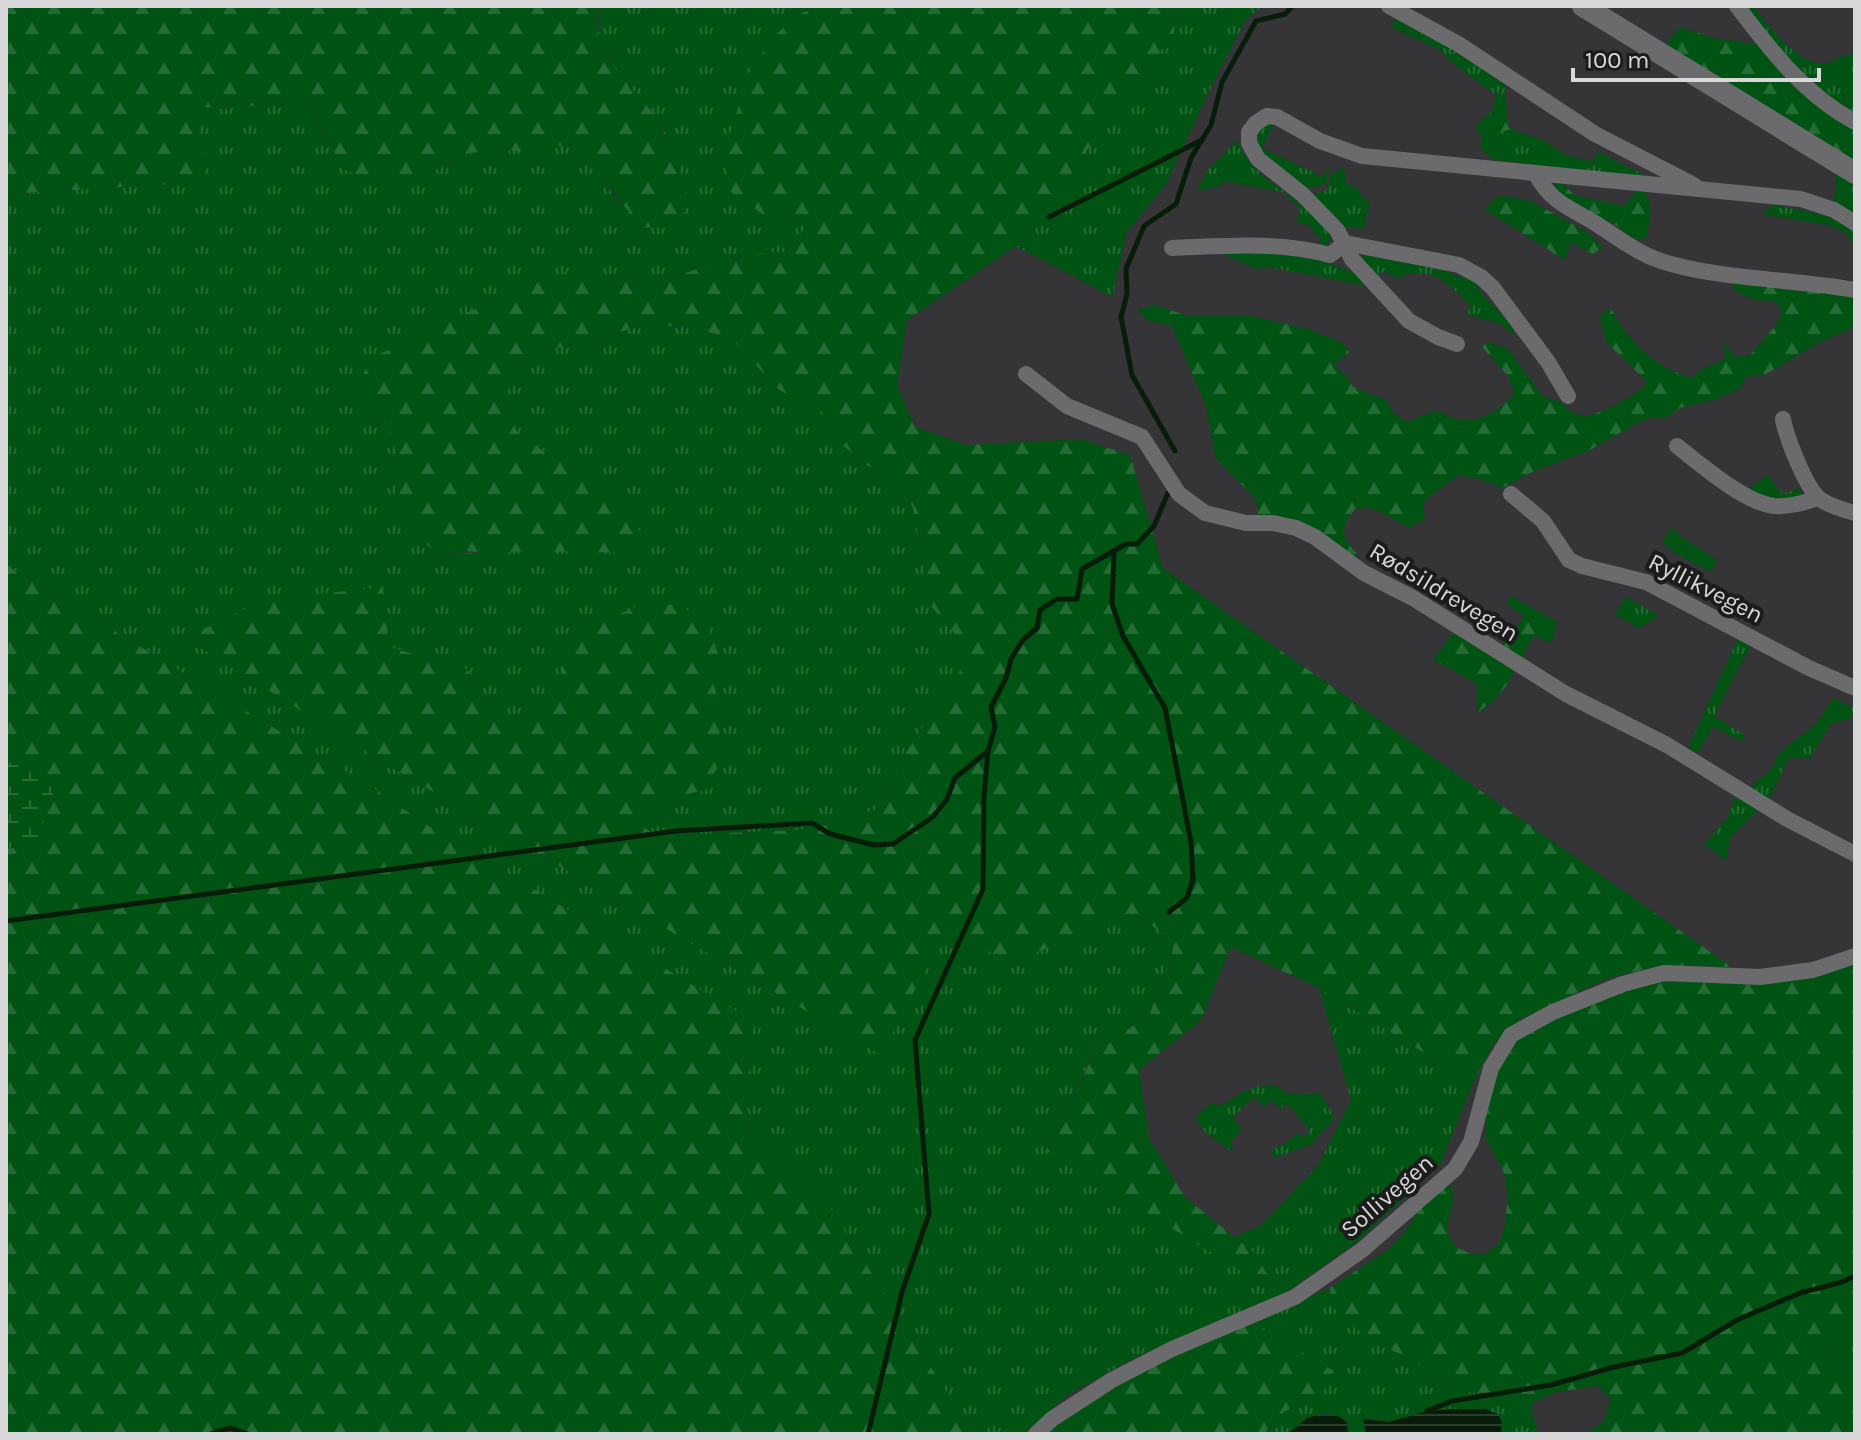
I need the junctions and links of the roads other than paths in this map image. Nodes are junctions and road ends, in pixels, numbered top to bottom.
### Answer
1 (1389, 6) edge
2 (1583, 6) edge
3 (1737, 6) edge
4 (1855, 122) edge
5 (1535, 173) junction
6 (1855, 173) edge
7 (1699, 188) junction
8 (1855, 223) edge
9 (1345, 243) junction
10 (1172, 248) dead end
11 (1855, 290) edge
12 (1457, 344) dead end
13 (1026, 374) dead end
14 (1568, 396) dead end
15 (1783, 419) dead end
16 (1677, 446) dead end
17 (1511, 494) dead end
18 (1818, 498) junction
19 (1855, 513) edge
20 (1855, 688) edge
21 (1855, 854) edge
22 (1855, 956) edge
23 (1036, 1434) edge

1 - 7 street
2 - 6 street
3 - 4 street
5 - 7 street
5 - 9 street
5 - 11 street
7 - 8 street
9 - 10 street
9 - 12 street
9 - 14 street
13 - 21 street, Rødsildrevegen
15 - 18 street
16 - 18 street
17 - 20 street, Ryllikvegen
18 - 19 street
22 - 23 street, Sollivegen

